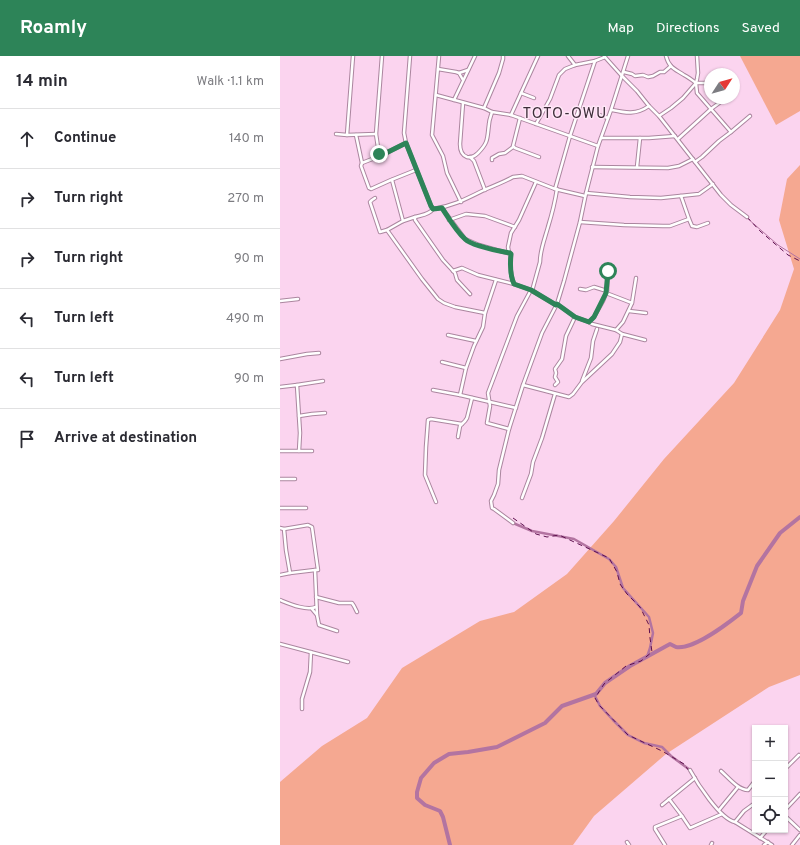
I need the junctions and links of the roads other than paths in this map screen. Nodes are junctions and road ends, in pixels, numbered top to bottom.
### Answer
1 (353, 56) edge
2 (382, 56) edge
3 (410, 56) edge
4 (439, 56) edge
5 (475, 56) edge
6 (503, 56) edge
7 (538, 56) edge
8 (568, 56) edge
9 (628, 56) edge
10 (666, 56) edge
11 (696, 56) edge
12 (605, 57) edge
13 (596, 61) junction
14 (575, 65) junction
15 (671, 66) junction
16 (438, 68) junction
17 (468, 70) junction
18 (624, 72) junction
19 (459, 73) junction
20 (622, 76) junction
21 (463, 80) junction
22 (696, 83) junction
23 (704, 83) edge
24 (521, 93) junction
25 (436, 95) junction
26 (534, 98) dead end
27 (454, 100) junction
28 (463, 103) junction
29 (718, 104) edge
30 (649, 106) junction
31 (484, 108) junction
32 (711, 109) junction
33 (611, 110) junction
34 (492, 112) junction
35 (511, 115) junction
36 (599, 115) dead end
37 (659, 116) junction
38 (750, 116) dead end
39 (520, 118) junction
40 (608, 118) junction
41 (536, 124) junction
42 (731, 132) junction
43 (336, 134) dead end
44 (376, 134) junction
45 (348, 135) junction
46 (356, 135) junction
47 (570, 136) junction
48 (675, 136) junction
49 (601, 138) junction
50 (640, 138) junction
51 (678, 139) junction
52 (406, 143) junction
53 (598, 146) junction
54 (514, 147) junction
55 (476, 155) junction
56 (380, 156) junction
57 (470, 157) junction
58 (539, 157) dead end
59 (492, 160) dead end
60 (694, 160) junction
61 (474, 161) junction
62 (362, 163) junction
63 (592, 167) junction
64 (637, 167) junction
65 (416, 170) junction
66 (392, 180) junction
67 (536, 182) junction
68 (713, 184) junction
69 (556, 189) junction
70 (485, 190) junction
71 (585, 195) junction
72 (681, 196) junction
73 (375, 198) dead end
74 (460, 202) junction
75 (442, 208) junction
76 (433, 209) junction
77 (415, 217) junction
78 (747, 217) dead end
79 (689, 219) junction
80 (449, 220) junction
81 (403, 221) junction
82 (580, 222) junction
83 (708, 223) dead end
84 (515, 226) junction
85 (387, 230) junction
86 (509, 253) junction
87 (453, 271) junction
88 (608, 271) dead end
89 (636, 278) dead end
90 (496, 280) junction
91 (514, 284) junction
92 (580, 289) dead end
93 (531, 290) junction
94 (606, 292) junction
95 (470, 294) dead end
96 (298, 299) dead end
97 (280, 301) edge
98 (632, 303) junction
99 (556, 305) junction
100 (629, 311) junction
101 (485, 313) junction
102 (646, 313) dead end
103 (575, 317) junction
104 (589, 322) junction
105 (597, 329) dead end
106 (616, 330) junction
107 (622, 334) junction
108 (448, 335) dead end
109 (645, 340) dead end
110 (476, 341) junction
111 (319, 353) dead end
112 (280, 358) edge
113 (442, 362) dead end
114 (466, 368) junction
115 (323, 381) dead end
116 (582, 382) junction
117 (298, 385) junction
118 (523, 385) junction
119 (555, 385) dead end
120 (280, 387) edge
121 (433, 390) dead end
122 (555, 394) junction
123 (460, 395) junction
124 (472, 398) junction
125 (489, 402) junction
126 (516, 408) junction
127 (325, 413) dead end
128 (299, 416) junction
129 (462, 424) junction
130 (509, 429) junction
131 (458, 437) dead end
132 (280, 451) edge
133 (299, 451) junction
134 (312, 451) dead end
135 (280, 479) edge
136 (295, 479) dead end
137 (522, 498) dead end
138 (436, 502) dead end
139 (280, 508) edge
140 (306, 508) dead end
141 (514, 523) dead end
142 (280, 528) edge
143 (284, 529) junction
144 (315, 570) junction
145 (290, 573) junction
146 (280, 575) edge
147 (316, 597) junction
148 (330, 597) dead end
149 (326, 599) junction
150 (280, 600) edge
151 (316, 607) junction
152 (312, 609) junction
153 (357, 612) dead end
154 (317, 615) junction
155 (337, 631) dead end
156 (280, 644) edge
157 (311, 652) junction
158 (348, 662) dead end
159 (302, 709) dead end
160 (799, 755) edge
161 (788, 766) edge
162 (690, 770) dead end
163 (721, 771) dead end
164 (695, 778) junction
165 (738, 786) junction
166 (752, 786) edge
167 (800, 794) edge
168 (669, 799) junction
169 (662, 805) dead end
170 (752, 805) edge
171 (788, 807) edge
172 (719, 810) junction
173 (722, 814) junction
174 (682, 816) junction
175 (788, 819) edge
176 (735, 822) junction
177 (800, 830) edge
178 (764, 833) edge
179 (800, 835) edge
180 (760, 838) junction
181 (799, 839) edge
182 (768, 842) junction
183 (665, 845) edge
184 (764, 845) edge
185 (772, 845) edge
186 (792, 845) edge

1 - 45 street
2 - 44 street
3 - 52 street
4 - 16 street
5 - 17 street
6 - 31 street
7 - 24 street
8 - 14 street
9 - 18 street
10 - 15 street
11 - 22 street
12 - 13 street
12 - 20 street
13 - 14 street
13 - 47 street
14 - 41 street
15 - 18 street
15 - 22 street
16 - 19 street
16 - 25 street
17 - 19 street
17 - 21 street
18 - 20 street
19 - 21 street
20 - 30 street
20 - 33 street
21 - 27 street
22 - 23 street
22 - 32 street
22 - 37 street
24 - 26 street
24 - 35 street
25 - 27 street
25 - 74 street
27 - 28 street
28 - 31 street
28 - 57 street
29 - 32 street
30 - 33 street
30 - 37 street
31 - 34 street
32 - 42 street
32 - 51 street
33 - 40 street
34 - 35 street
34 - 55 street
35 - 39 street
36 - 40 street
37 - 48 street
38 - 42 street
39 - 41 street
39 - 54 street
40 - 49 street
41 - 47 street
42 - 60 street
43 - 45 street
44 - 46 street
44 - 56 street
45 - 46 street
46 - 62 street
47 - 53 street
47 - 69 street
48 - 50 street
48 - 51 street
49 - 50 street
49 - 53 street
50 - 64 street
51 - 60 street
52 - 56 street
52 - 65 street
53 - 63 street
54 - 58 street
54 - 59 street
55 - 57 street
55 - 61 street
56 - 62 street
57 - 61 street
60 - 64 street
60 - 68 street
61 - 70 street
62 - 66 street
63 - 64 street
63 - 71 street
65 - 66 street
65 - 76 street
66 - 81 street
67 - 69 street
67 - 70 street
67 - 84 street
68 - 72 street
68 - 78 street
69 - 71 street
69 - 93 street
70 - 74 street
71 - 72 street
71 - 82 street
72 - 79 street
73 - 85 street
74 - 75 street
75 - 76 street
75 - 80 street
76 - 77 street
77 - 81 street
77 - 87 street
79 - 82 street
79 - 83 street
80 - 84 street
80 - 86 street
81 - 85 street
82 - 99 street
84 - 86 street
85 - 101 street
86 - 91 street
87 - 90 street
87 - 95 street
88 - 94 street
89 - 98 street
90 - 91 street
90 - 101 street
91 - 93 street
92 - 94 street
93 - 99 street
93 - 125 street
94 - 98 street
94 - 104 street
96 - 97 street
98 - 100 street
99 - 103 street
99 - 118 street
100 - 102 street
100 - 106 street
101 - 110 street
103 - 104 street
103 - 119 street
104 - 106 street
105 - 116 street
106 - 107 street
107 - 109 street
107 - 116 street
108 - 110 street
110 - 114 street
111 - 112 street
113 - 114 street
114 - 123 street
115 - 117 street
116 - 122 street
117 - 120 street
117 - 128 street
118 - 122 street
118 - 126 street
121 - 123 street
122 - 137 street
123 - 124 street
124 - 125 street
124 - 129 street
125 - 126 street
125 - 130 street
126 - 130 street
127 - 128 street
128 - 133 street
129 - 131 street
129 - 138 street
130 - 141 street
132 - 133 street
133 - 134 street
135 - 136 street
139 - 140 street
142 - 143 street
143 - 144 street
143 - 145 street
144 - 145 street
144 - 147 street
145 - 146 street
147 - 149 street
147 - 151 street
148 - 149 street
149 - 153 street
150 - 152 street
151 - 152 street
151 - 154 street
152 - 154 street
154 - 155 street
156 - 157 street
157 - 158 street
157 - 159 street
160 - 161 street
162 - 164 street
163 - 165 street
164 - 168 street
164 - 172 street
165 - 166 street
165 - 172 street
167 - 171 street
168 - 169 street
168 - 174 street
170 - 176 street
172 - 173 street
173 - 174 street
173 - 176 street
174 - 183 street
175 - 177 street
176 - 180 street
178 - 180 street
179 - 181 street
180 - 182 street
181 - 186 street
182 - 184 street
182 - 185 street

